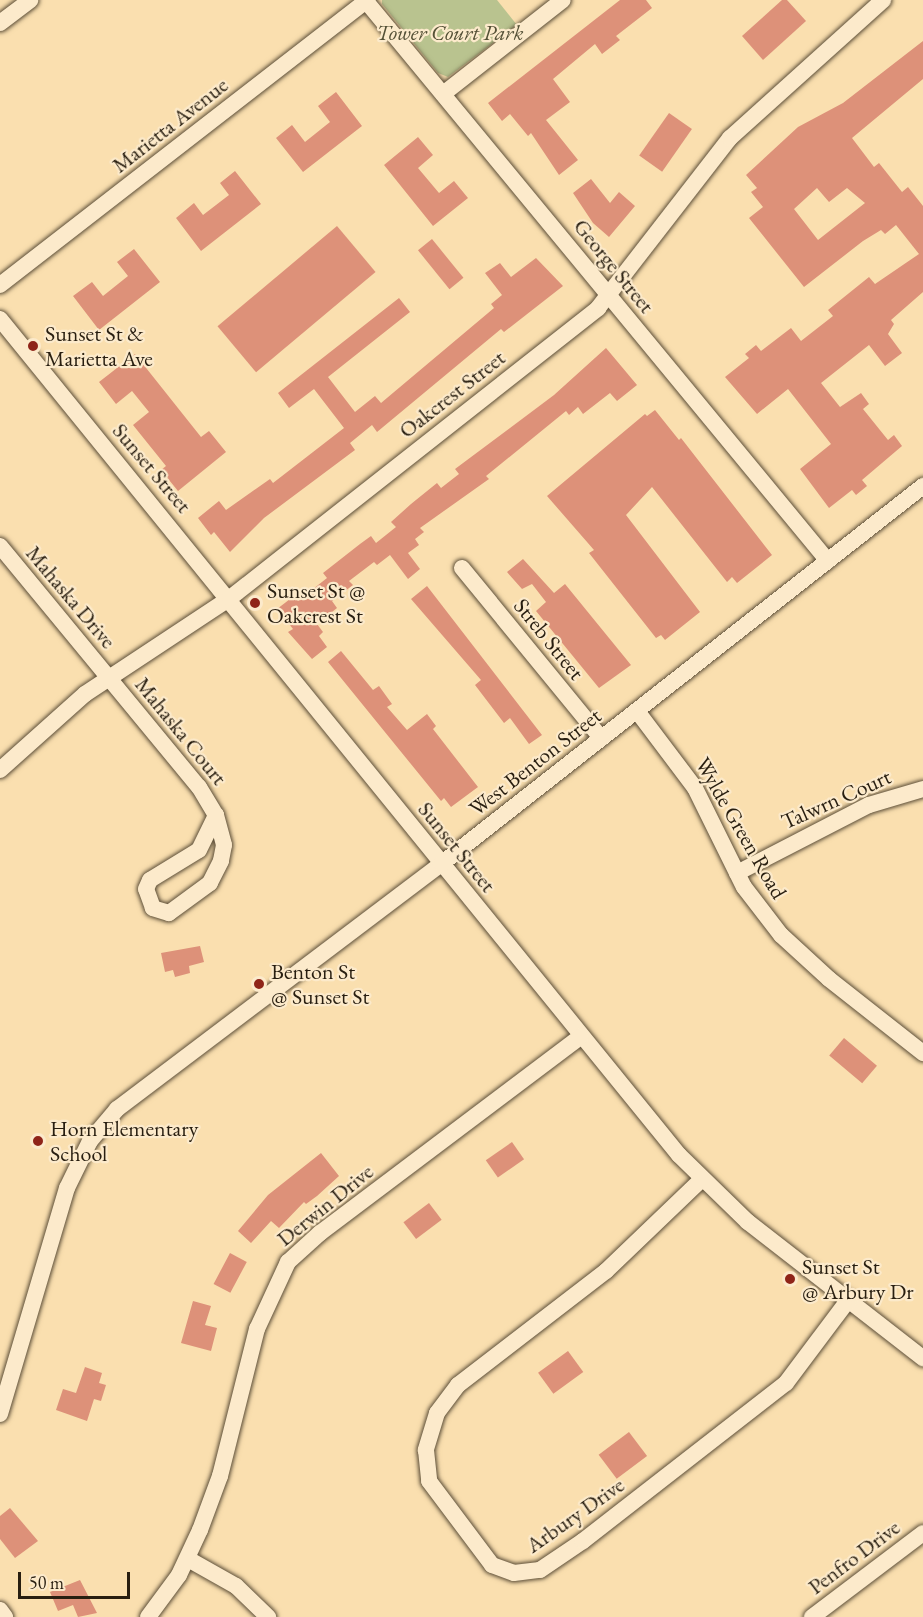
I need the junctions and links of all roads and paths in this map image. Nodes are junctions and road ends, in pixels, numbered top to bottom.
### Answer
1 (30, 0) edge
2 (366, 0) edge
3 (562, 0) edge
4 (883, 0) edge
5 (0, 23) edge
6 (443, 94) junction
7 (0, 285) edge
8 (609, 296) junction
9 (0, 319) edge
10 (923, 486) edge
11 (0, 546) edge
12 (828, 561) junction
13 (462, 568) dead end
14 (230, 598) junction
15 (108, 676) junction
16 (637, 711) junction
17 (601, 738) junction
18 (0, 770) edge
19 (923, 789) edge
20 (216, 815) junction
21 (441, 864) junction
22 (737, 873) junction
23 (580, 1037) junction
24 (923, 1053) edge
25 (702, 1179) junction
26 (849, 1299) junction
27 (923, 1358) edge
28 (0, 1414) edge
29 (923, 1533) edge
30 (188, 1559) junction
31 (0, 1610) edge
32 (5, 1617) edge
33 (148, 1617) edge
34 (268, 1617) edge
35 (812, 1617) edge

1 - 5 street
2 - 6 street, George Street
2 - 7 street, Marietta Avenue
3 - 6 street
4 - 8 street, Oakcrest Street
6 - 8 street, George Street
8 - 12 street, George Street
8 - 14 street, Oakcrest Street
9 - 14 street, Sunset Street
10 - 12 street, West Benton Street
11 - 15 street, Mahaska Drive
12 - 16 street, West Benton Street
13 - 17 street, Streb Street
14 - 15 street, Oakcrest Street
14 - 21 street, Sunset Street
15 - 18 street, Oakcrest Street
15 - 20 street, Mahaska Court
16 - 17 street, West Benton Street
16 - 22 street, Wylde Green Road
17 - 21 street, West Benton Street
19 - 22 street, Talwrn Court
20 - 20 street, Mahaska Court
21 - 23 street, Sunset Street
21 - 28 street, West Benton Street
22 - 24 street, Wylde Green Road
23 - 25 street, Sunset Street
23 - 30 street, Derwin Drive
25 - 26 street, Sunset Street
25 - 26 street, Arbury Drive
26 - 27 street, Sunset Street
29 - 35 street, Penfro Drive
30 - 33 street, Derwin Drive
30 - 34 street
31 - 32 street

